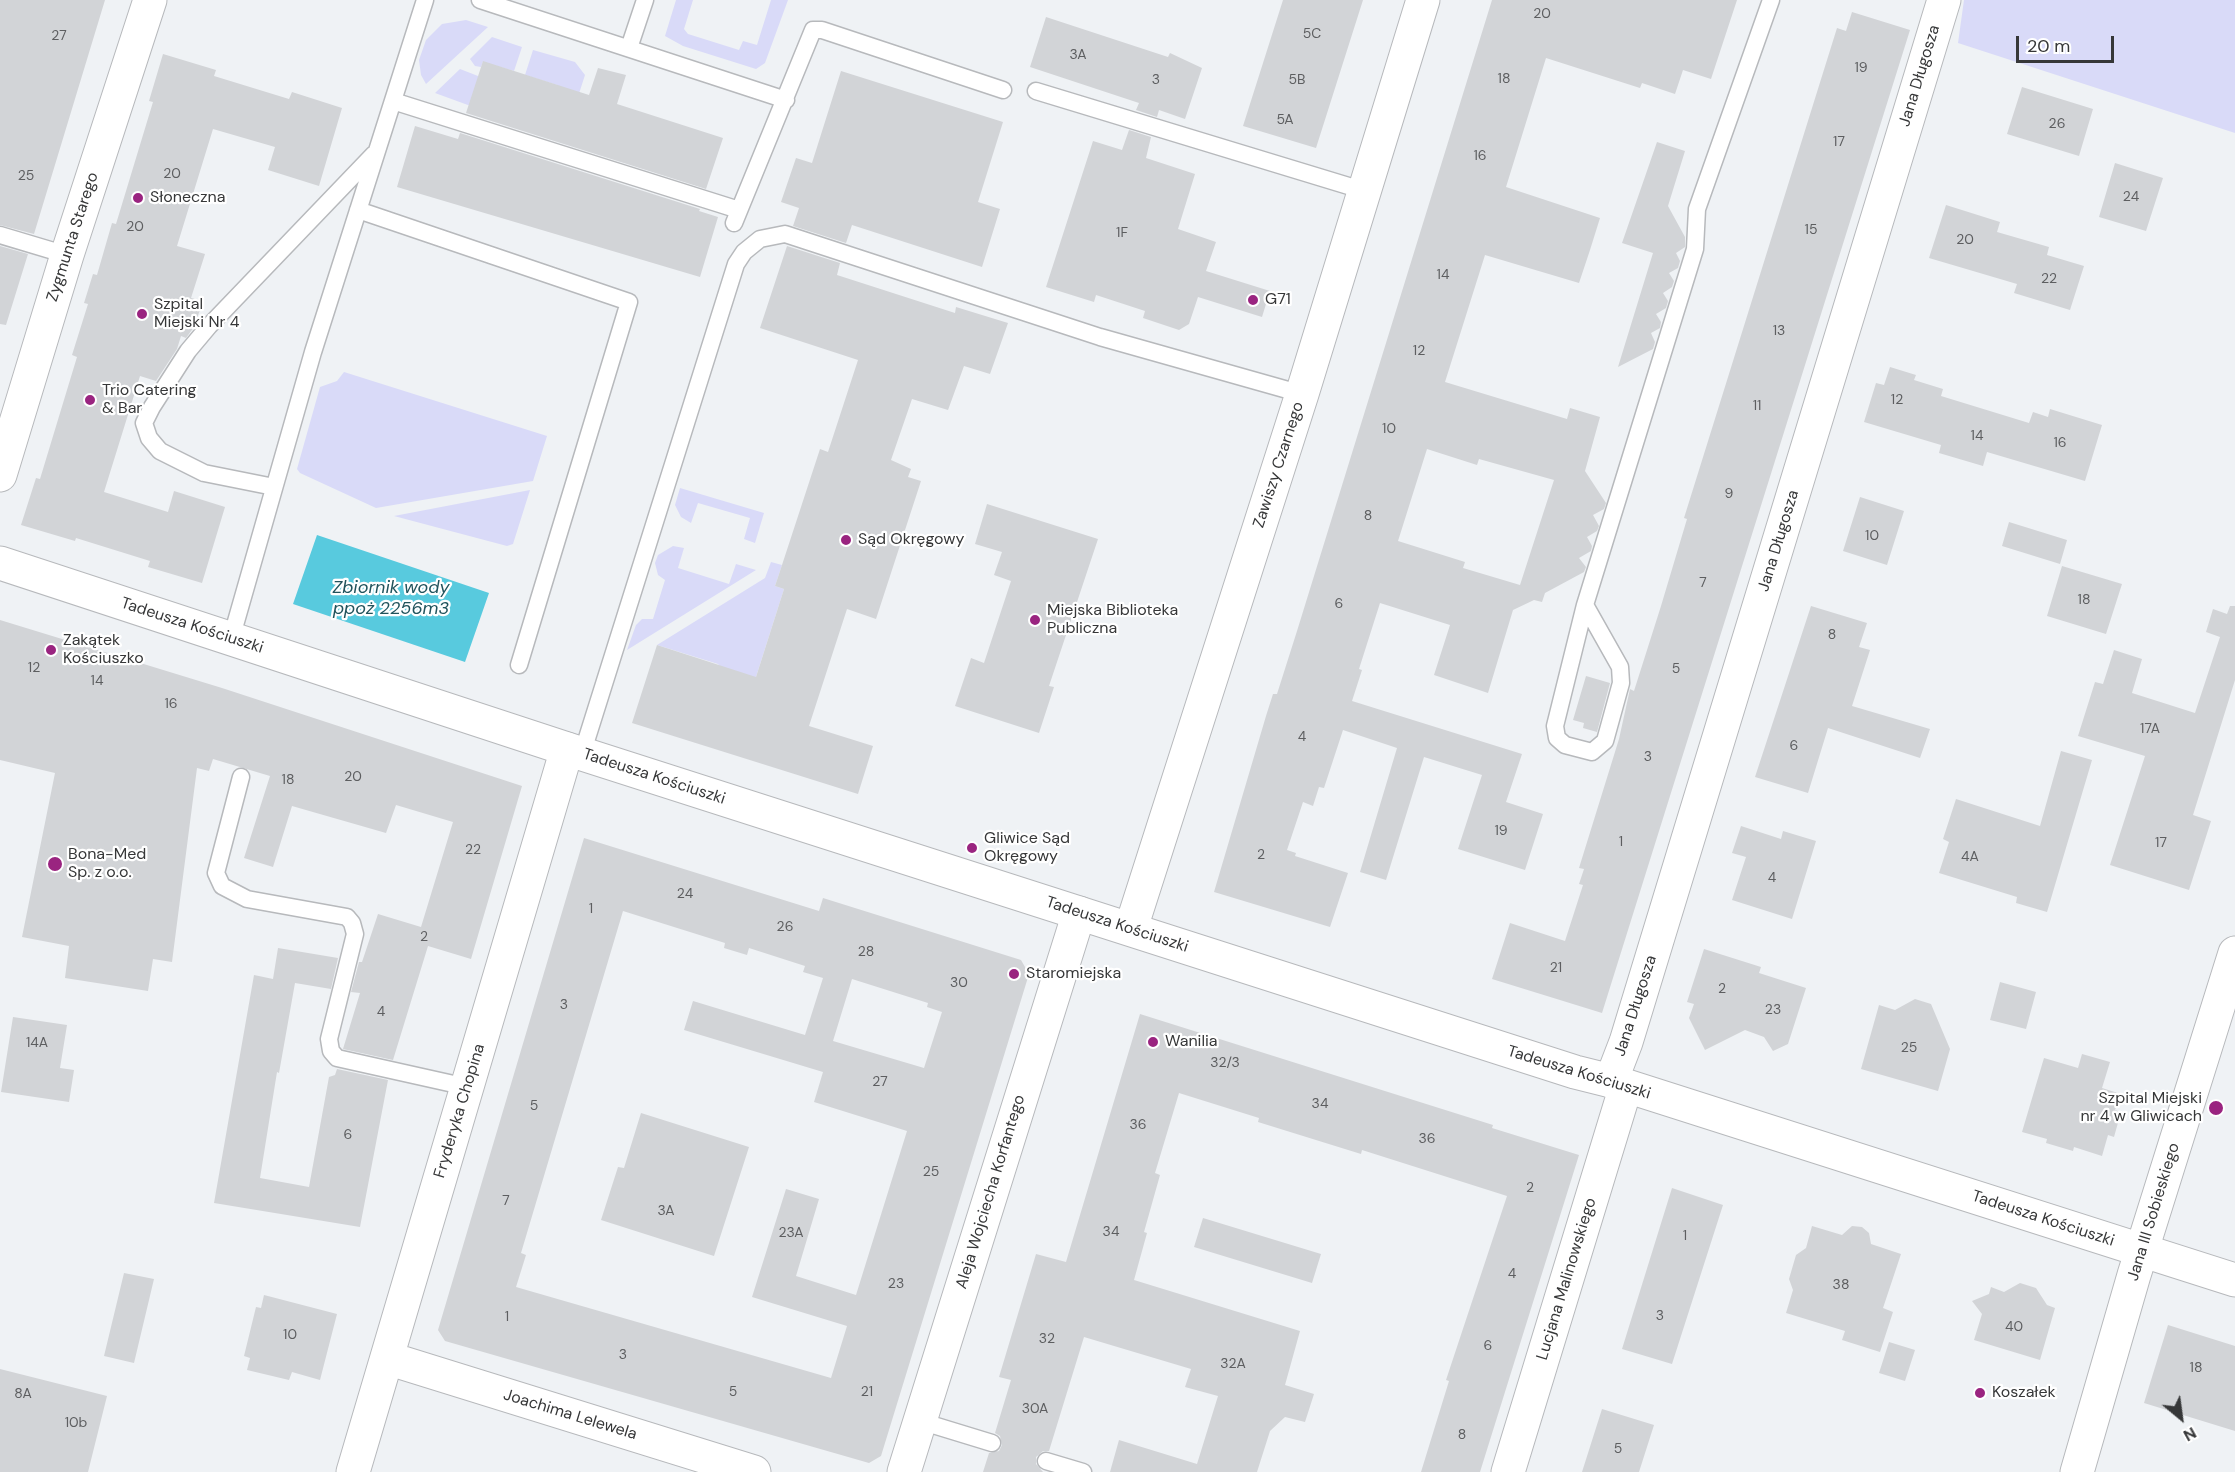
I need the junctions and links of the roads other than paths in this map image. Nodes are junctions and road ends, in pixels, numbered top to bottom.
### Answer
1 (150, 0) edge
2 (425, 0) edge
3 (480, 0) edge
4 (645, 0) edge
5 (1423, 0) edge
6 (1771, 0) edge
7 (1944, 0) edge
8 (629, 48) junction
9 (1003, 90) dead end
10 (1036, 91) dead end
11 (786, 100) junction
12 (393, 101) junction
13 (377, 151) junction
14 (1365, 191) junction
15 (358, 210) junction
16 (0, 235) edge
17 (67, 255) junction
18 (1302, 394) junction
19 (5, 445) edge
20 (0, 475) edge
21 (274, 487) junction
22 (0, 563) edge
23 (1585, 605) junction
24 (231, 639) junction
25 (519, 665) dead end
26 (575, 751) junction
27 (241, 777) dead end
28 (1079, 913) junction
29 (1131, 928) junction
30 (2235, 953) edge
31 (1619, 1084) junction
32 (467, 1087) junction
33 (2142, 1250) junction
34 (2235, 1280) edge
35 (387, 1358) junction
36 (920, 1421) junction
37 (992, 1443) dead end
38 (1046, 1461) dead end
39 (353, 1472) edge
40 (754, 1472) edge
41 (904, 1472) edge
42 (1083, 1472) edge
43 (1508, 1472) edge
44 (2077, 1472) edge

1 - 17 street, Zygmunta Starego
2 - 12 lane
3 - 8 lane
4 - 8 lane
5 - 14 street, Zawiszy Czarnego
6 - 23 lane
7 - 31 street, Jana Długosza
8 - 11 lane
9 - 11 lane
10 - 14 lane
11 - 12 lane
12 - 13 lane
13 - 15 lane
13 - 21 lane
14 - 18 street, Zawiszy Czarnego
15 - 21 lane
15 - 25 lane
16 - 17 lane
17 - 19 street, Zygmunta Starego
18 - 26 lane
18 - 29 street, Zawiszy Czarnego
19 - 20 street, Zygmunta Starego
21 - 24 lane
22 - 24 street, Tadeusza Kościuszki
23 - 23 lane
24 - 26 street, Tadeusza Kościuszki
26 - 28 street, Tadeusza Kościuszki
26 - 32 street, Fryderyka Chopina
27 - 32 lane
28 - 29 street, Tadeusza Kościuszki
28 - 36 street, Aleja Wojciecha Korfantego
29 - 31 street, Tadeusza Kościuszki
30 - 33 street, Jana III Sobieskiego
31 - 33 street, Tadeusza Kościuszki
31 - 43 street, Lucjana Malinowskiego
32 - 35 street, Fryderyka Chopina
33 - 34 street, Tadeusza Kościuszki
33 - 44 street, Jana III Sobieskiego
35 - 39 street, Fryderyka Chopina
35 - 40 street, Joachima Lelewela
36 - 37 lane
36 - 41 street, Aleja Wojciecha Korfantego
38 - 42 lane

